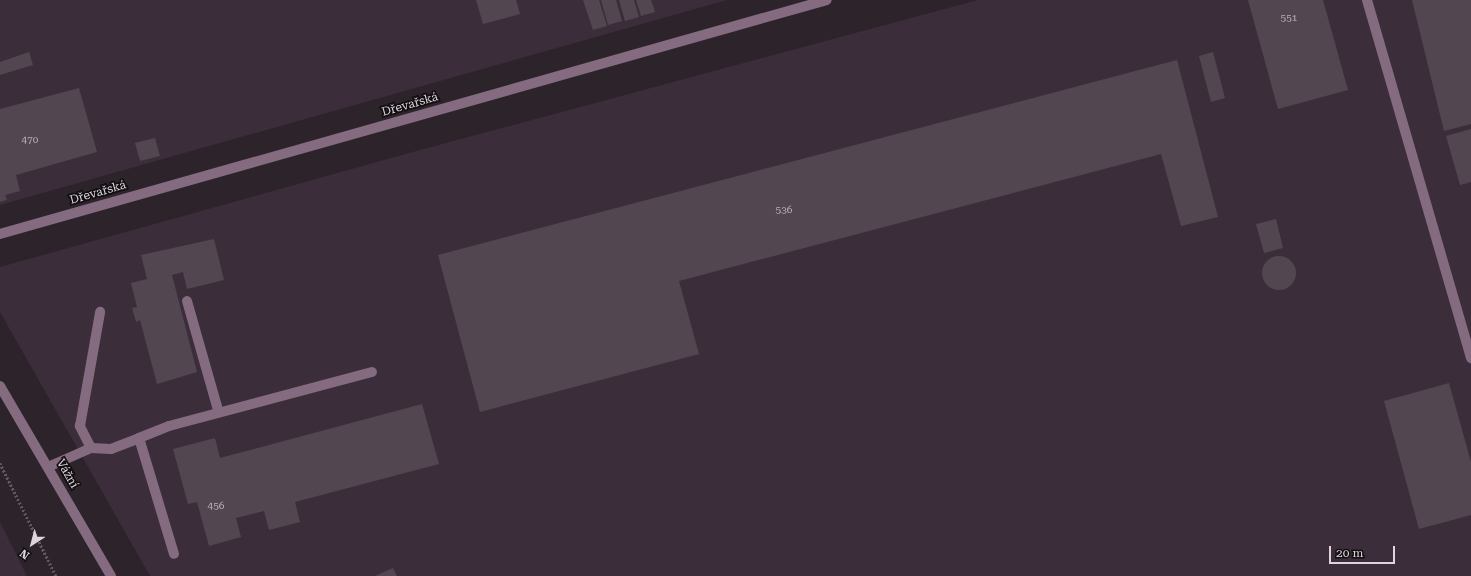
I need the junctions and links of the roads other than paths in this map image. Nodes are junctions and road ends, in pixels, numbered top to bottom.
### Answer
1 (828, 0) edge
2 (1367, 0) edge
3 (0, 234) edge
4 (187, 301) dead end
5 (100, 312) dead end
6 (1471, 358) edge
7 (372, 372) dead end
8 (0, 386) edge
9 (219, 413) junction
10 (139, 438) junction
11 (91, 448) junction
12 (48, 467) junction
13 (174, 554) dead end
14 (111, 576) edge

1 - 3 street, Dřevařská
2 - 6 street
4 - 9 street
5 - 11 street
7 - 9 street
8 - 12 street, Vážní
9 - 10 street
10 - 11 street
10 - 13 street
11 - 12 street
12 - 14 street, Vážní

